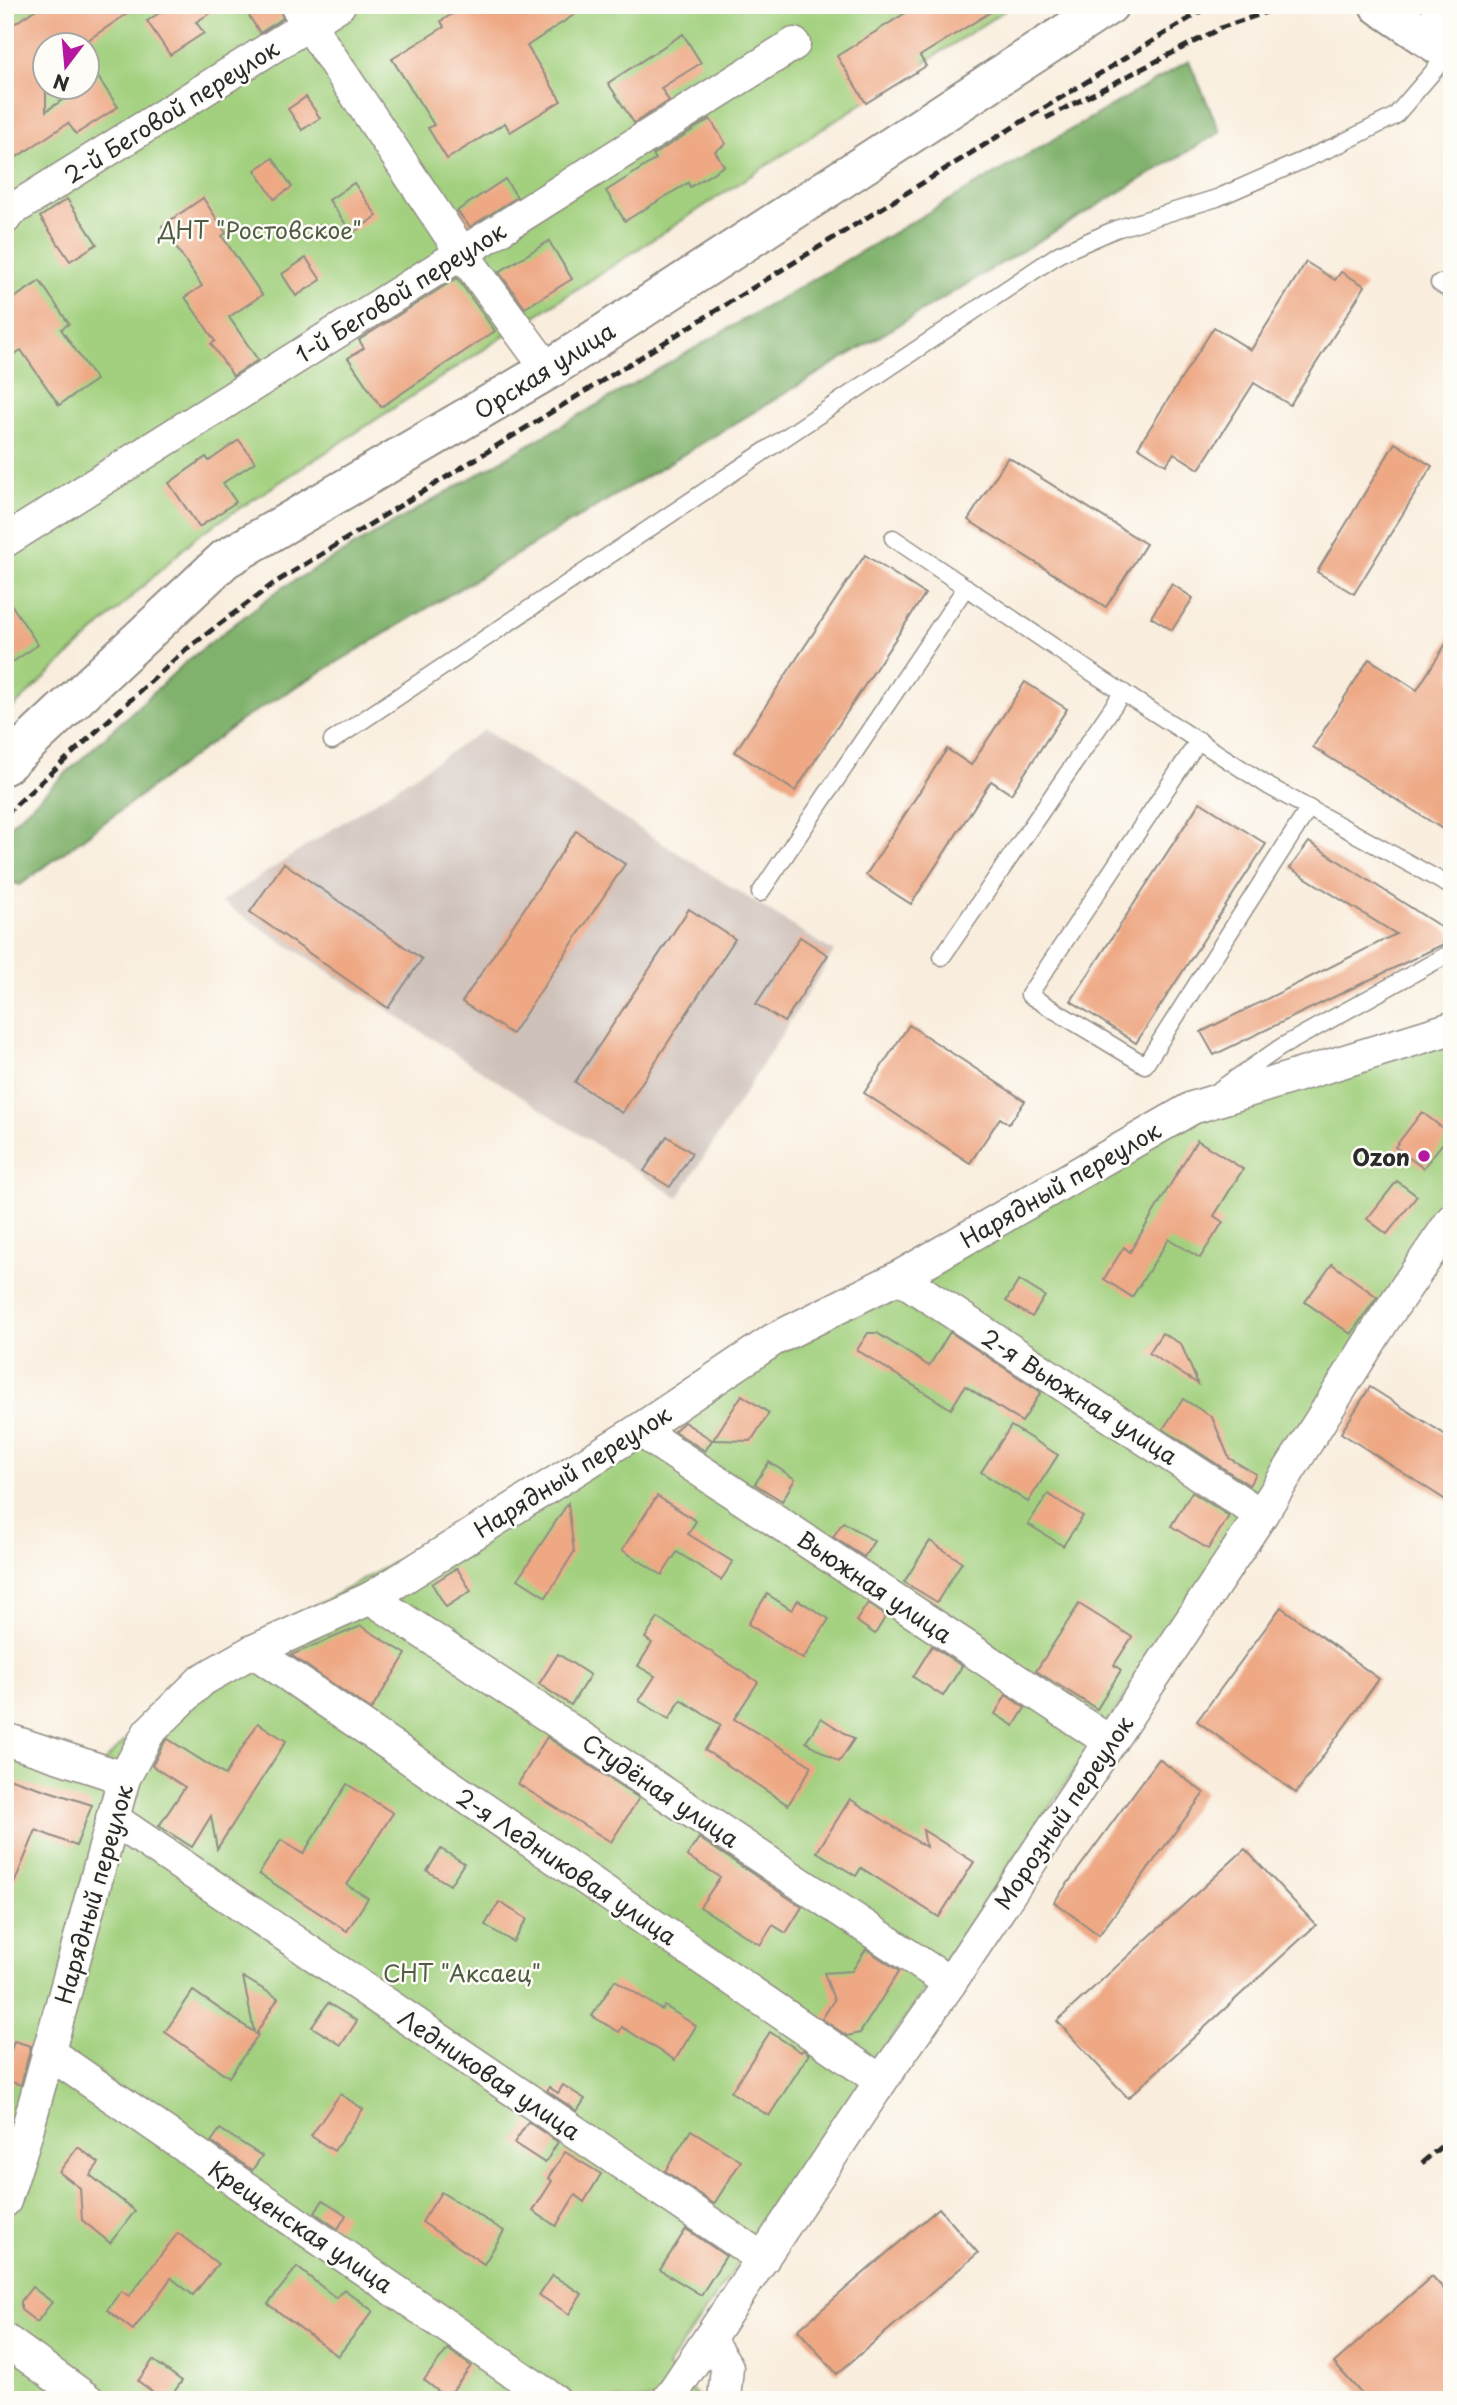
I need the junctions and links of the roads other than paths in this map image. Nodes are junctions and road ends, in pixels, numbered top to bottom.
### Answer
1 (339, 5) edge
2 (1109, 5) edge
3 (1379, 5) edge
4 (1440, 5) edge
5 (1452, 13) edge
6 (303, 15) edge
7 (794, 44) dead end
8 (1451, 53) edge
9 (5, 218) edge
10 (462, 253) junction
11 (548, 370) junction
12 (894, 538) dead end
13 (5, 541) edge
14 (965, 587) junction
15 (1123, 692) junction
16 (1199, 740) junction
17 (332, 741) dead end
18 (5, 765) edge
19 (1310, 808) junction
20 (1452, 887) edge
21 (760, 893) dead end
22 (1452, 952) edge
23 (942, 957) dead end
24 (1452, 1028) edge
25 (1192, 1108) junction
26 (1452, 1220) edge
27 (900, 1277) junction
28 (639, 1430) junction
29 (1261, 1515) junction
30 (371, 1598) junction
31 (253, 1651) junction
32 (5, 1739) edge
33 (1110, 1742) junction
34 (124, 1778) junction
35 (112, 1818) junction
36 (950, 1983) junction
37 (48, 2052) junction
38 (881, 2081) junction
39 (15, 2134) edge
40 (5, 2201) edge
41 (763, 2259) junction
42 (5, 2340) edge
43 (709, 2340) junction
44 (88, 2400) edge
45 (554, 2400) edge
46 (668, 2400) edge
47 (724, 2400) edge

1 - 6 street, 2-й Беговой переулок
2 - 11 main road, Орская улица
3 - 8 main road
4 - 5 main road
6 - 9 street, 2-й Беговой переулок
6 - 10 street
7 - 10 street, 1-й Беговой переулок
8 - 17 lane
10 - 11 street
10 - 13 street, 1-й Беговой переулок
11 - 18 main road, Орская улица
12 - 14 lane
14 - 15 lane
14 - 21 lane
15 - 16 lane
15 - 23 lane
16 - 19 lane
16 - 19 lane
19 - 20 lane
22 - 25 lane
24 - 25 street, Нарядный переулок
25 - 27 street, Нарядный переулок
26 - 29 street, Морозный переулок
27 - 28 street, Нарядный переулок
27 - 29 street, 2-я Вьюжная улица
28 - 30 street, Нарядный переулок
28 - 33 street, Вьюжная улица
29 - 33 street, Морозный переулок
30 - 31 street, Нарядный переулок
30 - 36 street, Студёная улица
31 - 34 street, Нарядный переулок
31 - 38 street, 2-я Ледниковая улица
32 - 34 street
33 - 36 street, Морозный переулок
34 - 35 street, Нарядный переулок
35 - 37 street, Нарядный переулок
35 - 41 street, Ледниковая улица
36 - 38 street, Морозный переулок
37 - 39 street, Нарядный переулок
37 - 45 street, Крещенская улица
38 - 41 street, Морозный переулок
39 - 40 street, Нарядный переулок
41 - 43 street, Морозный переулок
42 - 44 street
43 - 46 street, Морозный переулок
43 - 47 street

